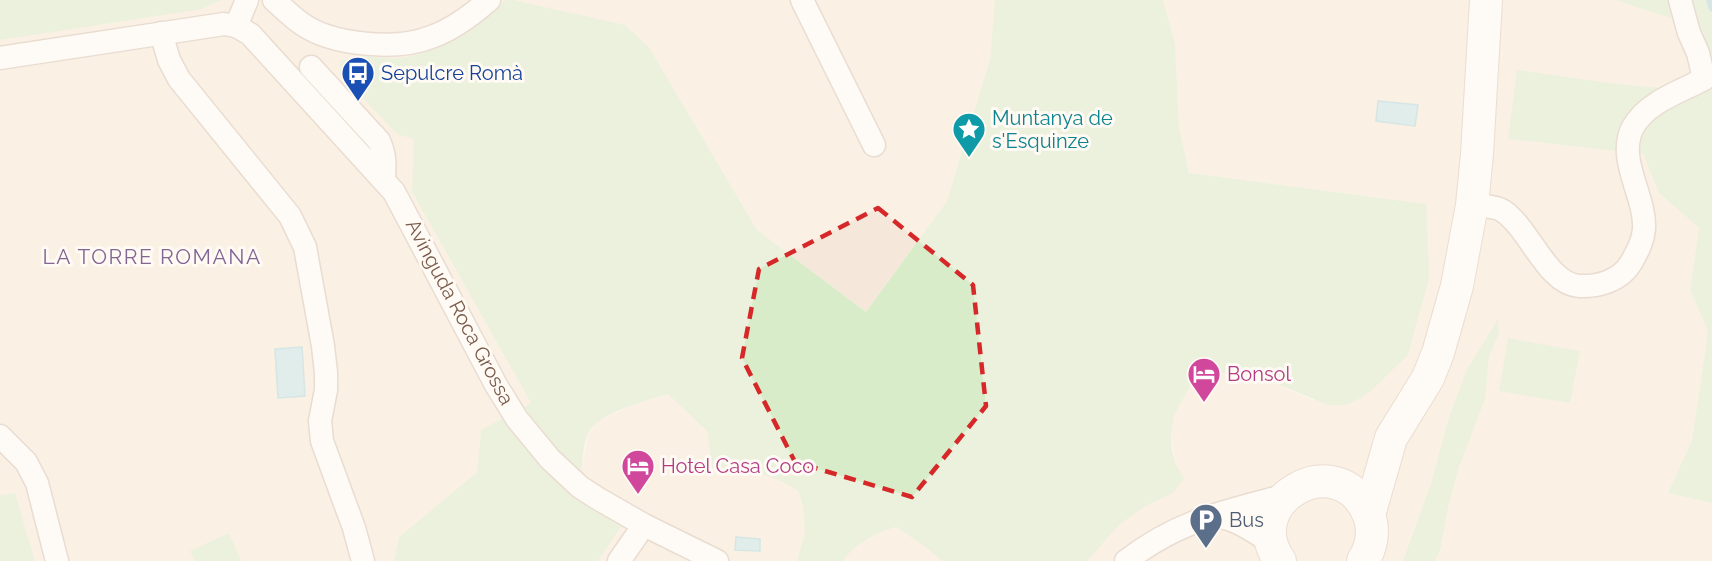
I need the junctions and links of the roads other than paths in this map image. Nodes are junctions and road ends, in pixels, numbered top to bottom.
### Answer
1 (247, 0) edge
2 (274, 0) edge
3 (489, 0) edge
4 (802, 0) edge
5 (1486, 0) edge
6 (1680, 0) edge
7 (236, 26) junction
8 (161, 33) junction
9 (338, 40) junction
10 (0, 58) edge
11 (302, 74) junction
12 (874, 146) dead end
13 (1472, 205) junction
14 (0, 436) edge
15 (1391, 438) junction
16 (1333, 482) junction
17 (1287, 495) junction
18 (1369, 515) junction
19 (1208, 516) junction
20 (644, 525) junction
21 (1276, 552) edge
22 (57, 561) edge
23 (363, 561) edge
24 (619, 561) edge
25 (717, 561) edge
26 (1126, 561) edge
27 (1363, 561) edge

1 - 7 street
2 - 9 street
3 - 9 street
4 - 12 street
5 - 13 main road
6 - 13 street
7 - 8 street
7 - 11 street, Avinguda Roca Grossa
8 - 10 street
8 - 23 street
9 - 11 street
11 - 20 street, Avinguda Roca Grossa
13 - 15 main road
14 - 22 street
15 - 16 main road
15 - 18 main road
16 - 17 main road
16 - 18 main road
17 - 19 street
17 - 21 main road
18 - 27 main road
19 - 21 street
19 - 26 street
20 - 24 street
20 - 25 street, Avinguda Roca Grossa

